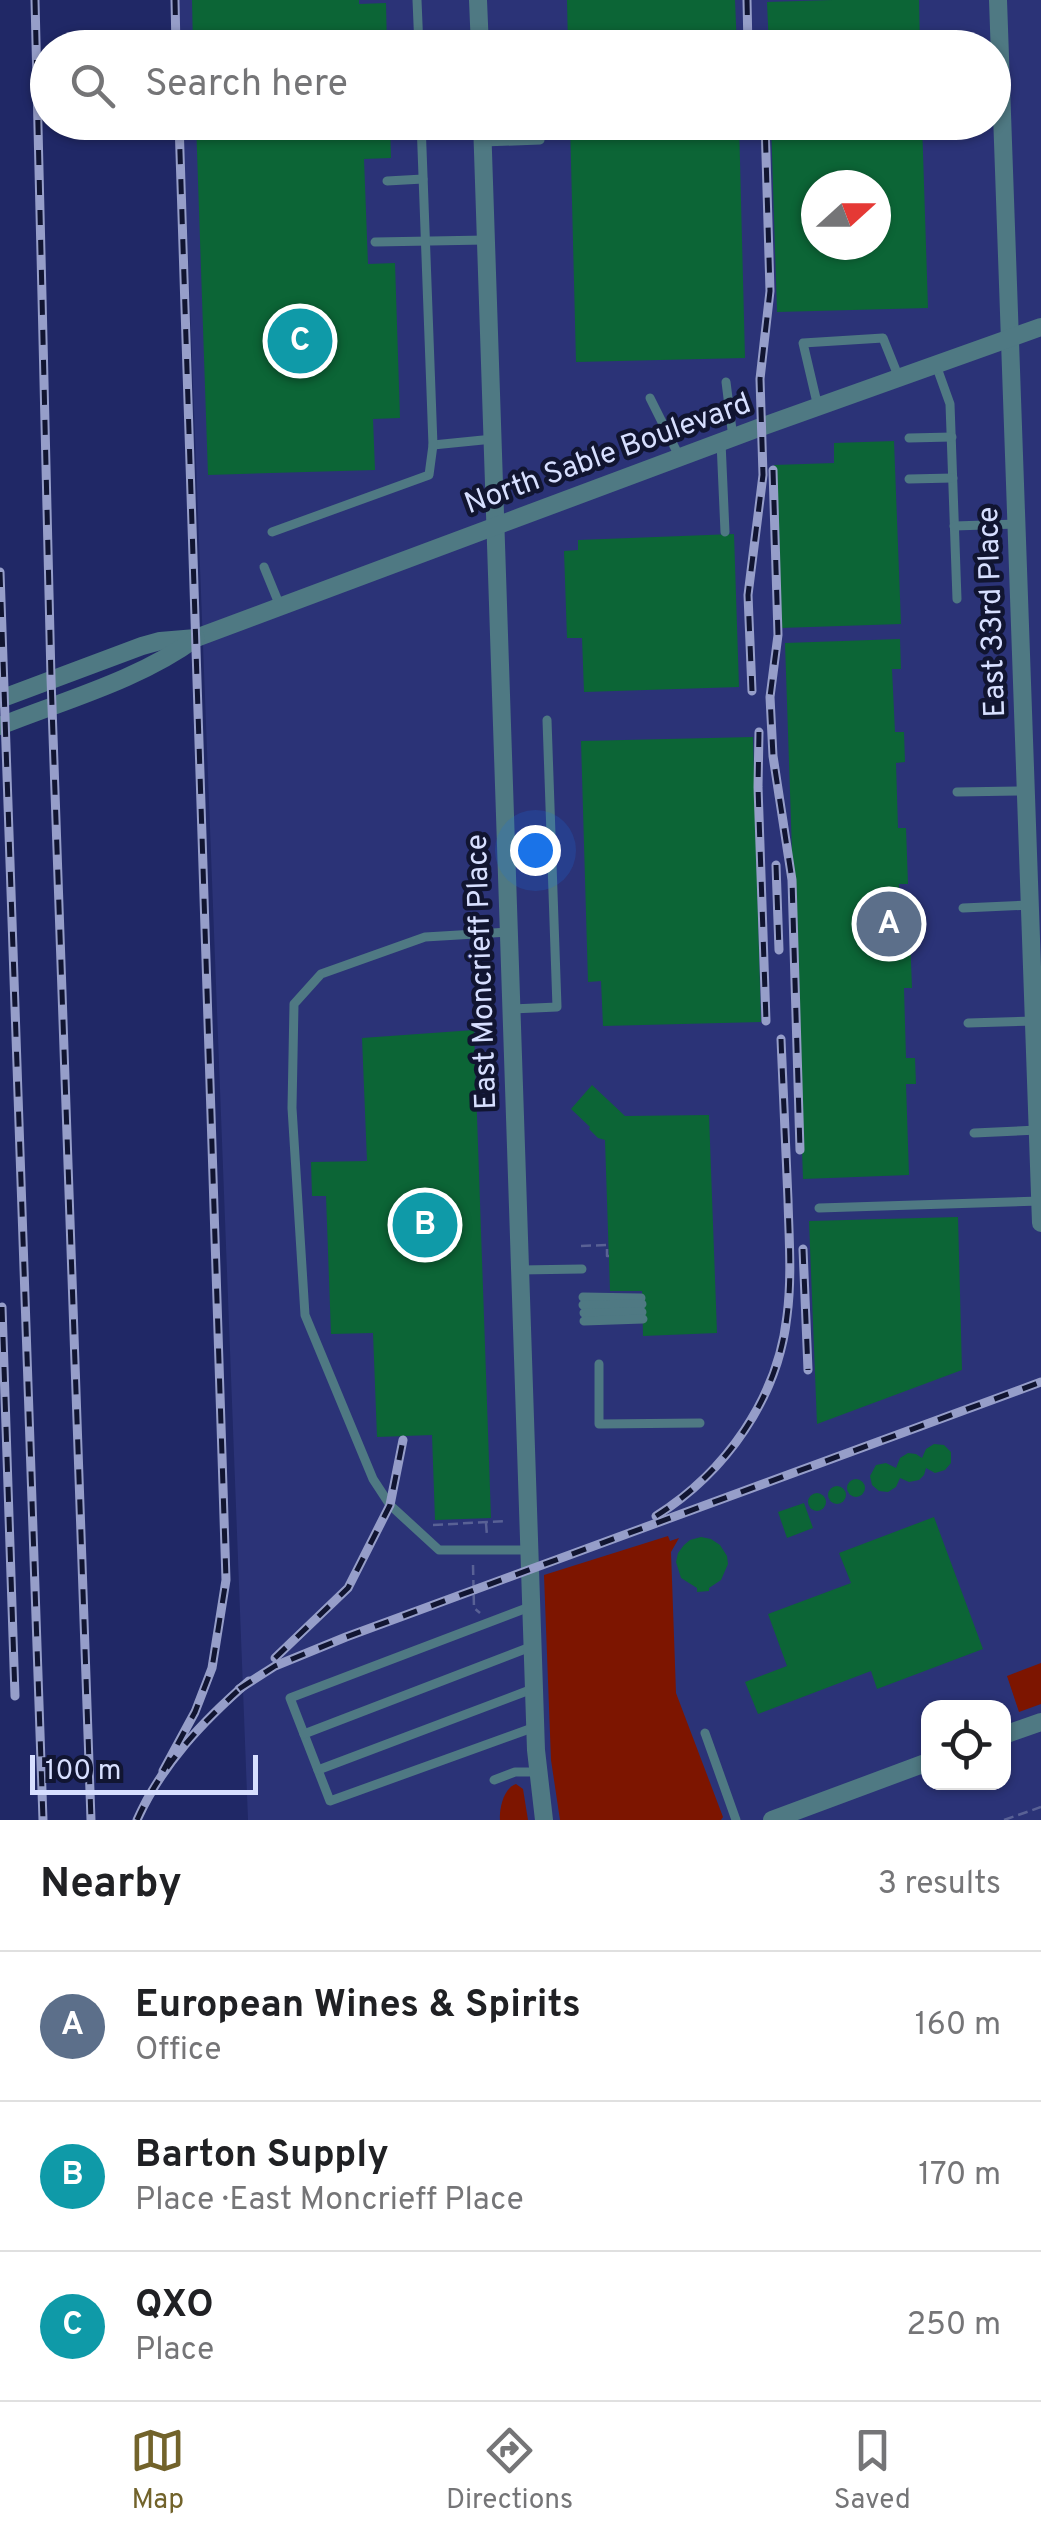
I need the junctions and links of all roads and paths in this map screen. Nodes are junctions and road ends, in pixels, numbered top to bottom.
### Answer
1 (417, 0) edge
2 (478, 0) edge
3 (998, 0) edge
4 (418, 30) edge
5 (479, 30) edge
6 (999, 30) edge
7 (423, 140) edge
8 (540, 140) dead end
9 (1003, 140) edge
10 (483, 142) joint
11 (424, 180) junction
12 (387, 182) dead end
13 (486, 240) junction
14 (426, 241) junction
15 (375, 242) dead end
16 (1041, 328) edge
17 (1010, 339) junction
18 (936, 366) junction
19 (899, 378) junction
20 (726, 382) dead end
21 (650, 398) dead end
22 (818, 407) junction
23 (952, 437) junction
24 (908, 438) dead end
25 (493, 439) junction
26 (727, 440) junction
27 (433, 444) junction
28 (680, 458) junction
29 (953, 478) junction
30 (909, 479) dead end
31 (1017, 524) junction
32 (496, 526) junction
33 (954, 526) junction
34 (272, 532) dead end
35 (725, 532) dead end
36 (264, 567) dead end
37 (957, 599) dead end
38 (280, 606) junction
39 (196, 638) junction
40 (0, 698) edge
41 (548, 720) dead end
42 (0, 726) edge
43 (1026, 790) junction
44 (957, 792) dead end
45 (552, 843) junction
46 (506, 844) junction
47 (1030, 905) junction
48 (963, 908) dead end
49 (509, 932) junction
50 (512, 1009) junction
51 (1034, 1021) junction
52 (968, 1023) dead end
53 (1038, 1130) junction
54 (974, 1133) dead end
55 (1040, 1201) edge
56 (819, 1208) dead end
57 (1041, 1223) edge
58 (581, 1246) dead end
59 (609, 1256) dead end
60 (582, 1269) dead end
61 (520, 1270) junction
62 (642, 1308) dead end
63 (584, 1309) dead end
64 (599, 1364) dead end
65 (700, 1422) dead end
66 (506, 1520) dead end
67 (486, 1522) junction
68 (431, 1525) dead end
69 (487, 1536) dead end
70 (530, 1550) junction
71 (473, 1563) dead end
72 (532, 1606) junction
73 (484, 1616) dead end
74 (533, 1646) junction
75 (534, 1688) junction
76 (1041, 1722) edge
77 (536, 1727) junction
78 (1011, 1733) edge
79 (304, 1734) junction
80 (705, 1734) dead end
81 (921, 1765) edge
82 (318, 1770) junction
83 (538, 1772) junction
84 (494, 1780) dead end
85 (1041, 1807) edge
86 (1010, 1819) edge
87 (544, 1820) edge
88 (736, 1820) edge
89 (772, 1820) edge
90 (1004, 1820) edge

1 - 4 lane
2 - 5 street
3 - 6 street, East 33rd Place
7 - 11 lane
8 - 10 lane
9 - 17 street, East 33rd Place
10 - 13 street, East Moncrieff Place
11 - 12 lane
11 - 14 lane
13 - 14 lane
13 - 25 street, East Moncrieff Place
14 - 15 lane
14 - 27 lane
16 - 17 street, North Sable Boulevard
17 - 18 street, North Sable Boulevard
17 - 31 street, East 33rd Place
18 - 19 street, North Sable Boulevard
18 - 23 lane
19 - 22 street, North Sable Boulevard
19 - 22 lane
20 - 26 lane
21 - 28 lane
22 - 26 street, North Sable Boulevard
23 - 24 lane
23 - 29 lane
25 - 27 lane
25 - 32 street, East Moncrieff Place
26 - 28 street, North Sable Boulevard
26 - 35 lane
27 - 34 lane
28 - 32 street, North Sable Boulevard
29 - 30 lane
29 - 33 lane
31 - 33 lane
31 - 43 street, East 33rd Place
32 - 38 street, North Sable Boulevard
32 - 46 street, East Moncrieff Place
33 - 37 lane
36 - 38 lane
38 - 39 street, North Sable Boulevard
39 - 40 street, North Sable Boulevard
39 - 42 street, North Sable Boulevard
41 - 45 lane
43 - 44 lane
43 - 47 street, East 33rd Place
45 - 46 lane
45 - 50 lane
46 - 49 street, East Moncrieff Place
47 - 48 lane
47 - 51 street, East 33rd Place
49 - 50 street, East Moncrieff Place
49 - 70 lane
50 - 61 street, East Moncrieff Place
51 - 52 lane
51 - 53 street, East 33rd Place
53 - 54 lane
53 - 55 street, East 33rd Place
55 - 56 lane
55 - 57 street, East 33rd Place
58 - 59 path
60 - 61 lane
61 - 70 street, East Moncrieff Place
62 - 63 lane
64 - 65 lane
66 - 67 path
67 - 68 path
67 - 69 path
70 - 72 street, East Moncrieff Place
71 - 73 path
72 - 74 street, East Moncrieff Place
72 - 79 lane
74 - 75 street, East Moncrieff Place
74 - 79 lane
75 - 77 street, East Moncrieff Place
75 - 82 lane
76 - 78 street
77 - 82 lane
77 - 83 street, East Moncrieff Place
79 - 82 lane
80 - 88 lane
81 - 89 street
83 - 84 lane
83 - 87 street, East Moncrieff Place
85 - 86 path
86 - 90 path

